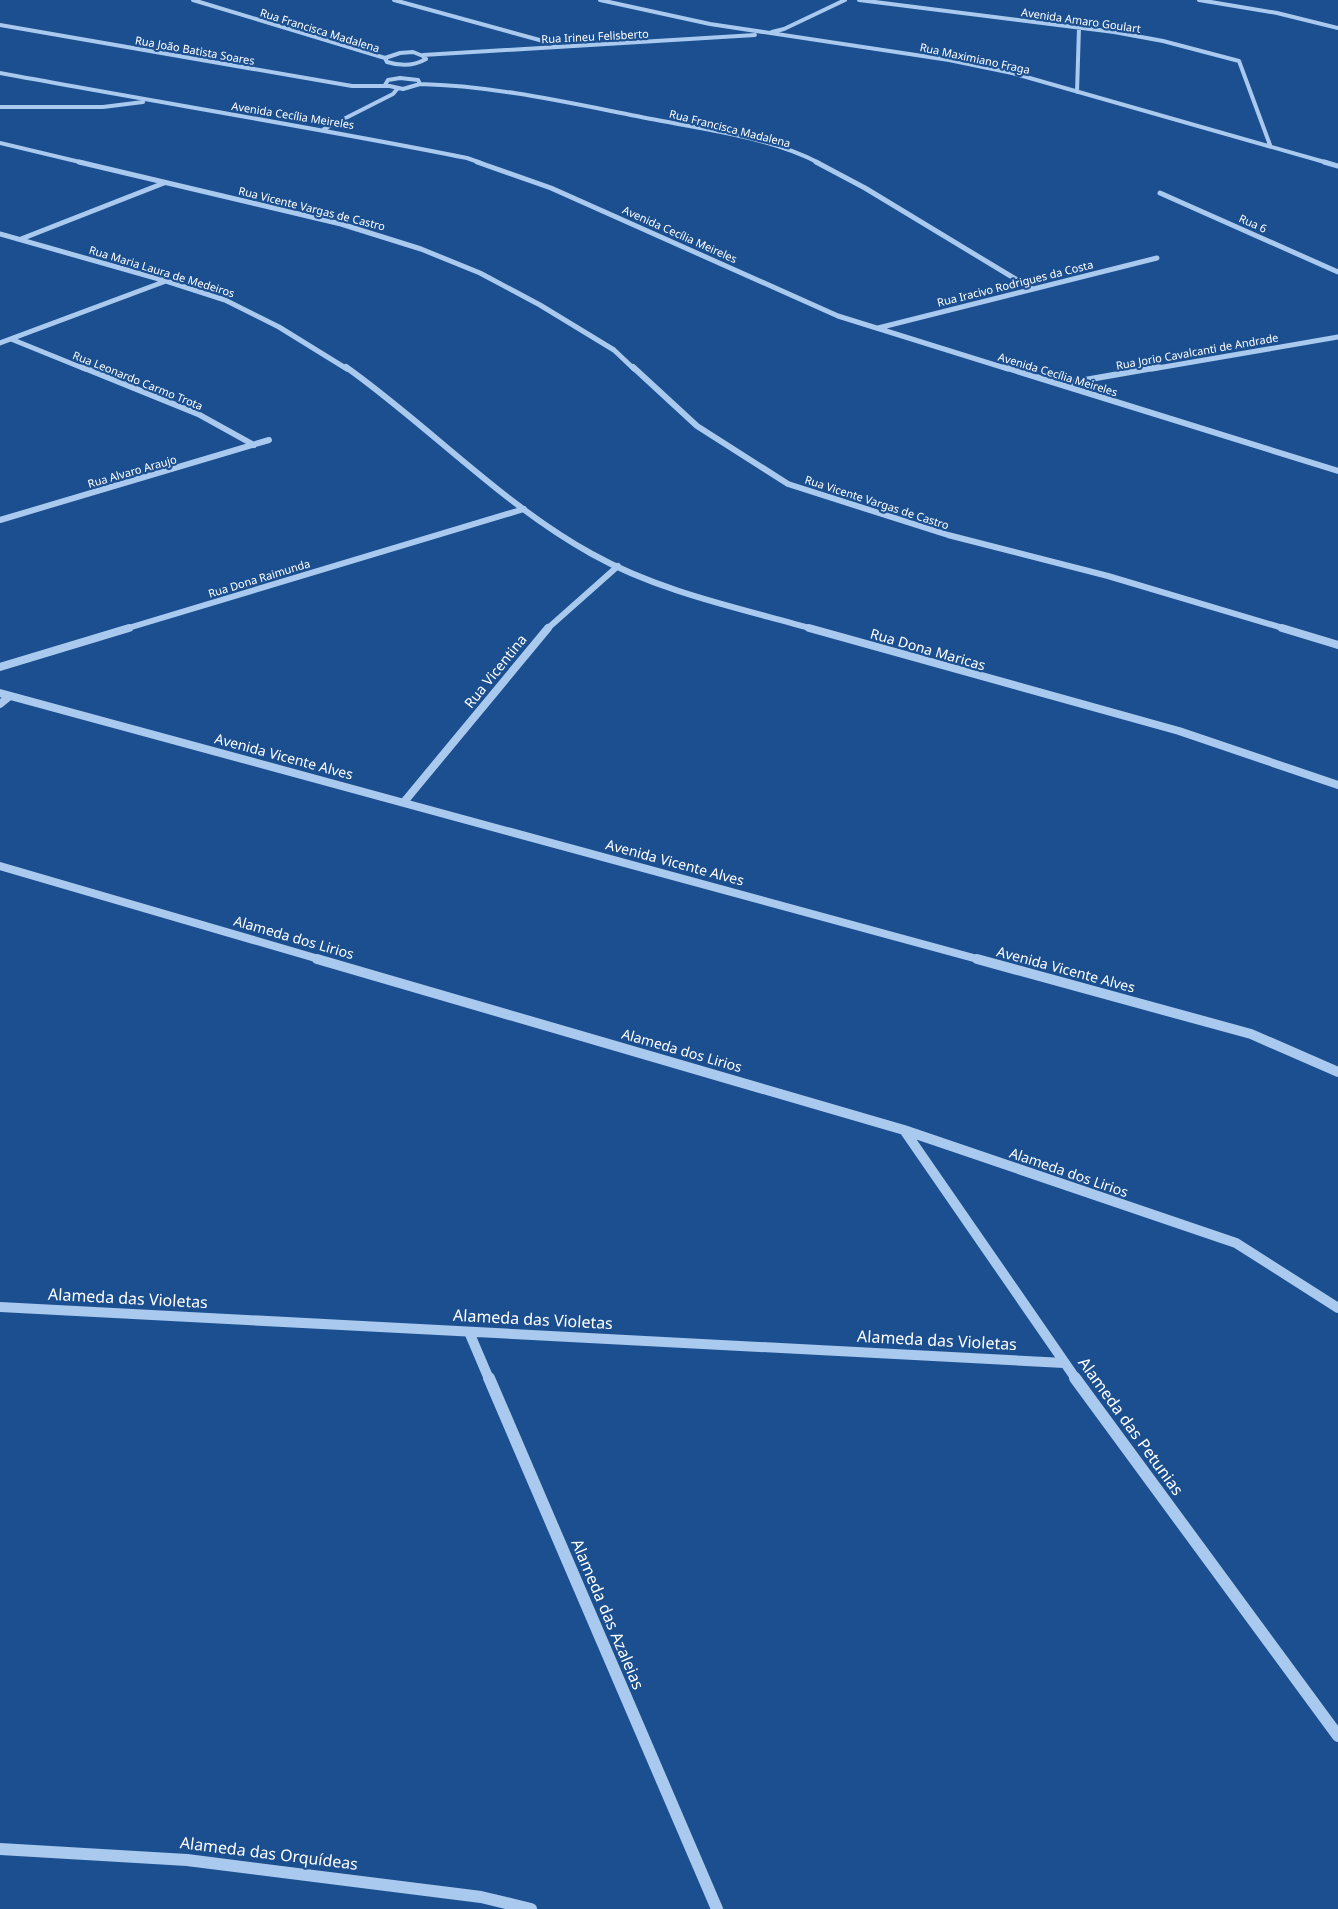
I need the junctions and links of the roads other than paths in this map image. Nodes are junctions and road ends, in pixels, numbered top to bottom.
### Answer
1 (193, 0) edge
2 (394, 0) edge
3 (600, 0) edge
4 (844, 0) edge
5 (859, 0) edge
6 (1199, 0) edge
7 (0, 25) edge
8 (1079, 28) junction
9 (1338, 28) edge
10 (768, 33) junction
11 (562, 46) junction
12 (423, 55) junction
13 (385, 58) junction
14 (405, 64) junction
15 (406, 70) dead end
16 (0, 73) edge
17 (420, 84) junction
18 (387, 86) junction
19 (398, 88) junction
20 (1077, 92) junction
21 (150, 101) junction
22 (0, 107) edge
23 (323, 130) junction
24 (0, 143) edge
25 (1270, 145) junction
26 (1338, 166) edge
27 (165, 182) junction
28 (1160, 193) dead end
29 (0, 234) edge
30 (20, 239) junction
31 (1158, 258) dead end
32 (1338, 272) edge
33 (166, 281) junction
34 (1032, 289) junction
35 (878, 328) junction
36 (1338, 336) edge
37 (11, 339) junction
38 (0, 343) edge
39 (1059, 384) junction
40 (269, 440) dead end
41 (254, 445) junction
42 (1338, 466) edge
43 (1330, 469) junction
44 (1338, 471) edge
45 (524, 509) junction
46 (0, 520) edge
47 (618, 566) junction
48 (1338, 645) edge
49 (0, 667) edge
50 (0, 693) edge
51 (10, 696) junction
52 (0, 704) edge
53 (1338, 785) edge
54 (404, 802) junction
55 (0, 866) edge
56 (1338, 1072) edge
57 (904, 1130) junction
58 (0, 1307) edge
59 (1338, 1308) edge
60 (469, 1332) junction
61 (1064, 1362) junction
62 (1338, 1736) edge
63 (0, 1849) edge
64 (532, 1909) edge
65 (717, 1909) edge

1 - 13 street, Rua Francisca Madalena
2 - 11 street
3 - 10 street, Rua Maximiano Fraga
4 - 10 street
5 - 8 street, Avenida Amaro Goulart
6 - 9 street
7 - 18 street, Rua João Batista Soares
8 - 20 street
8 - 25 street, Avenida Amaro Goulart
10 - 11 street, Rua Irineu Felisberto
10 - 20 street, Rua Maximiano Fraga
11 - 12 street, Rua Irineu Felisberto
12 - 13 street
12 - 14 street
13 - 14 street
14 - 15 street
16 - 21 street, Avenida Cecília Meireles
17 - 18 street
17 - 19 street
17 - 34 street, Rua Francisca Madalena
18 - 19 street
19 - 23 street
20 - 25 street, Rua Maximiano Fraga
21 - 22 street
21 - 23 street, Avenida Cecília Meireles
23 - 35 street, Avenida Cecília Meireles
24 - 27 street, Rua Vicente Vargas de Castro
25 - 26 street, Rua Maximiano Fraga
27 - 30 street
27 - 48 street, Rua Vicente Vargas de Castro
28 - 32 street, Rua 6
29 - 30 street, Rua Maria Laura de Medeiros
30 - 33 street, Rua Maria Laura de Medeiros
31 - 34 street, Rua Iracivo Rodrigues da Costa
33 - 37 street
33 - 45 street, Rua Maria Laura de Medeiros
34 - 35 street, Rua Iracivo Rodrigues da Costa
35 - 39 street, Avenida Cecília Meireles
36 - 39 street, Rua Jorio Cavalcanti de Andrade
37 - 38 street
37 - 41 street, Rua Leonardo Carmo Trota
39 - 43 street, Avenida Cecília Meireles
40 - 41 street, Rua Alvaro Araujo
41 - 46 street, Rua Alvaro Araujo
42 - 43 street
43 - 44 street, Avenida Cecília Meireles
45 - 47 street, Rua Dona Maricas
45 - 49 street, Rua Dona Raimunda
47 - 53 street, Rua Dona Maricas
47 - 54 street, Rua Vicentina
50 - 51 street, Avenida Vicente Alves
51 - 52 street
51 - 54 street, Avenida Vicente Alves
54 - 56 street, Avenida Vicente Alves
55 - 57 street, Alameda dos Lirios
57 - 59 street, Alameda dos Lirios
57 - 61 street, Alameda das Petunias
58 - 60 street, Alameda das Violetas
60 - 61 street, Alameda das Violetas
60 - 65 street, Alameda das Azaleias
61 - 62 street, Alameda das Petunias
63 - 64 street, Alameda das Orquídeas

